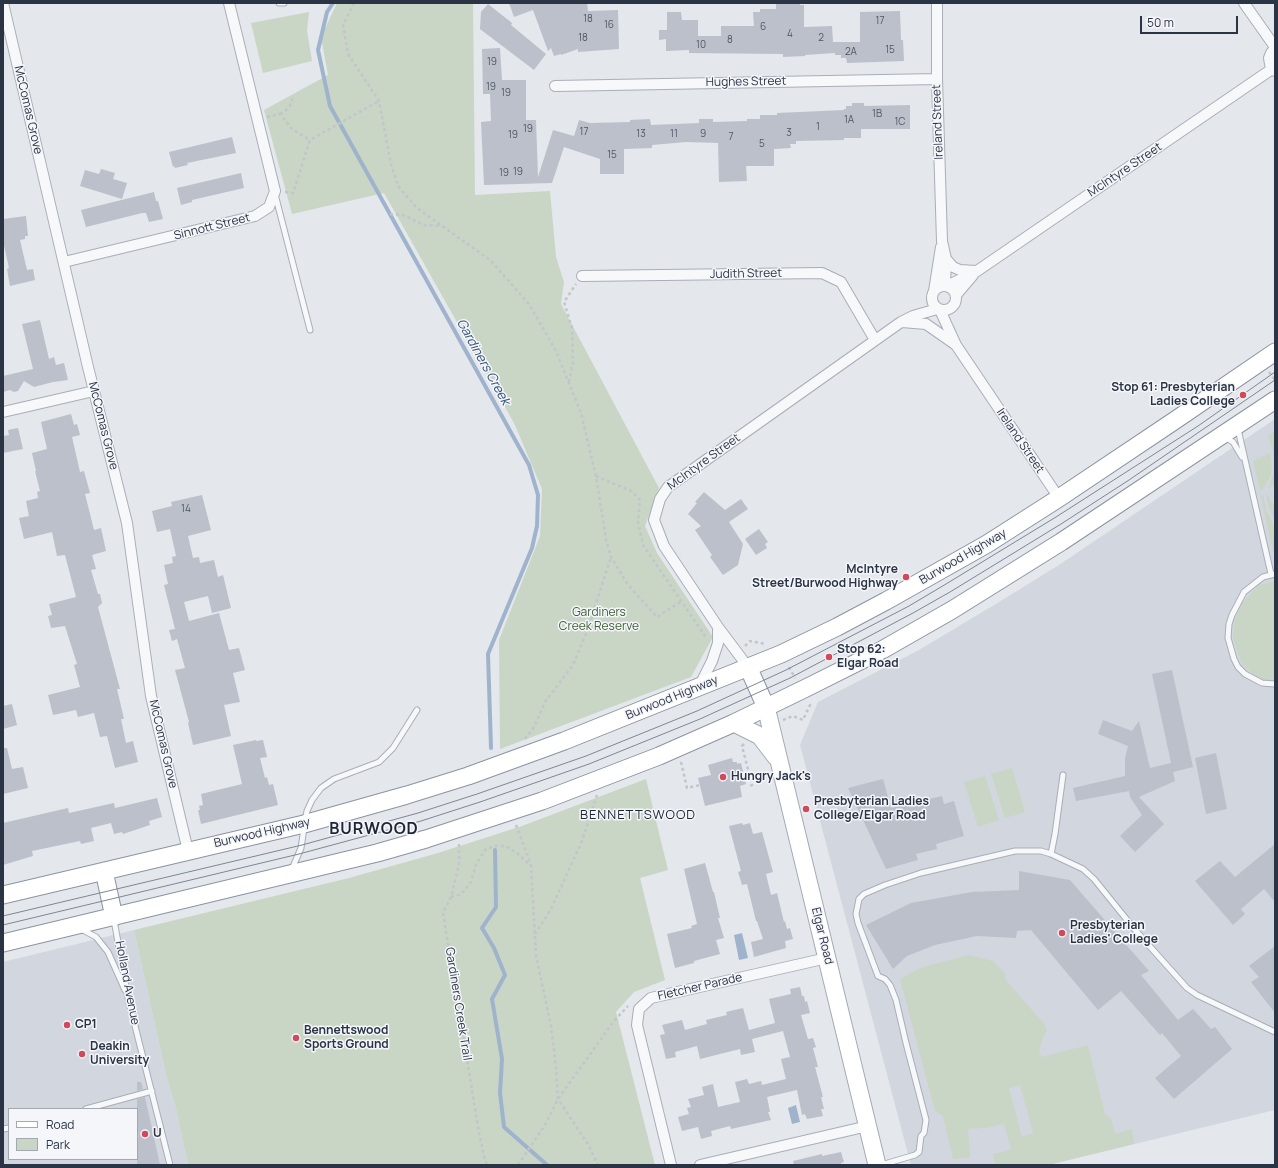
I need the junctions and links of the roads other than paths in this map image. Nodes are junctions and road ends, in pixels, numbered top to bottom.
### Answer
1 (3, 3) edge
2 (229, 3) edge
3 (280, 3) edge
4 (284, 3) edge
5 (937, 3) edge
6 (1244, 3) edge
7 (1275, 47) edge
8 (1274, 70) edge
9 (937, 79) junction
10 (555, 86) dead end
11 (275, 191) junction
12 (942, 241) junction
13 (946, 259) junction
14 (64, 262) junction
15 (977, 271) junction
16 (582, 276) road end
17 (946, 286) junction
18 (934, 291) junction
19 (956, 295) junction
20 (940, 308) junction
21 (901, 322) junction
22 (310, 330) dead end
23 (875, 340) junction
24 (956, 345) junction
25 (1275, 352) edge
26 (94, 391) junction
27 (1275, 400) edge
28 (3, 412) edge
29 (1238, 426) junction
30 (1217, 439) junction
31 (1246, 466) junction
32 (1059, 498) junction
33 (1273, 574) edge
34 (718, 627) junction
35 (748, 668) junction
36 (1275, 684) edge
37 (699, 688) junction
38 (766, 708) junction
39 (417, 710) dead end
40 (734, 723) junction
41 (780, 762) junction
42 (1063, 775) dead end
43 (304, 824) junction
44 (188, 851) junction
45 (1051, 854) junction
46 (104, 871) junction
47 (289, 874) junction
48 (3, 895) edge
49 (114, 917) junction
50 (75, 926) junction
51 (3, 943) edge
52 (827, 958) junction
53 (128, 998) junction
54 (1275, 1032) edge
55 (152, 1091) junction
56 (90, 1108) edge
57 (868, 1126) junction
58 (170, 1165) edge
59 (671, 1165) edge
60 (700, 1165) edge
61 (877, 1165) edge
62 (882, 1165) edge

1 - 14 street, McComas Grove
2 - 11 street
3 - 4 lane
5 - 9 street, Ireland Street
6 - 7 street
7 - 8 street
8 - 15 street, McIntyre Street
9 - 10 street, Hughes Street
9 - 12 street, Ireland Street
11 - 14 street, Sinnott Street
11 - 22 lane
12 - 13 street, Ireland Street
12 - 18 street, Ireland Street
13 - 15 street
13 - 17 street, Ireland Street
14 - 26 street, McComas Grove
15 - 17 street, McIntyre Street
15 - 19 street, McIntyre Street
16 - 23 street, Judith Street
17 - 18 street
17 - 19 street
18 - 20 street
19 - 20 street
20 - 21 street, McIntyre Street
20 - 24 street, Ireland Street
21 - 23 street, McIntyre Street
21 - 24 street
23 - 34 street, McIntyre Street
24 - 32 street, Ireland Street
25 - 32 main road, Burwood Highway
26 - 28 street
26 - 44 street, McComas Grove
27 - 29 main road
29 - 30 main road
29 - 31 lane
30 - 31 lane
30 - 38 main road
31 - 33 lane
32 - 35 main road, Burwood Highway
33 - 36 lane
34 - 35 street, McIntyre Street
34 - 37 street
35 - 37 main road, Burwood Highway
35 - 38 main road, Elgar Road
37 - 43 main road, Burwood Highway
38 - 40 main road
38 - 41 main road, Elgar Road
39 - 43 lane
40 - 41 main road
40 - 47 main road
41 - 52 main road, Elgar Road
42 - 45 lane
43 - 44 main road, Burwood Highway
43 - 47 lane
44 - 46 main road, Burwood Highway
45 - 54 lane
45 - 62 lane
46 - 48 main road, Burwood Highway
46 - 49 main road
47 - 49 main road
49 - 50 main road
49 - 53 lane, Holland Avenue
50 - 51 main road
50 - 53 lane
52 - 57 main road, Elgar Road
52 - 59 street, Fletcher Parade
53 - 55 lane, Holland Avenue
55 - 56 lane
55 - 58 lane, Holland Avenue
57 - 60 street
57 - 61 main road, Elgar Road

